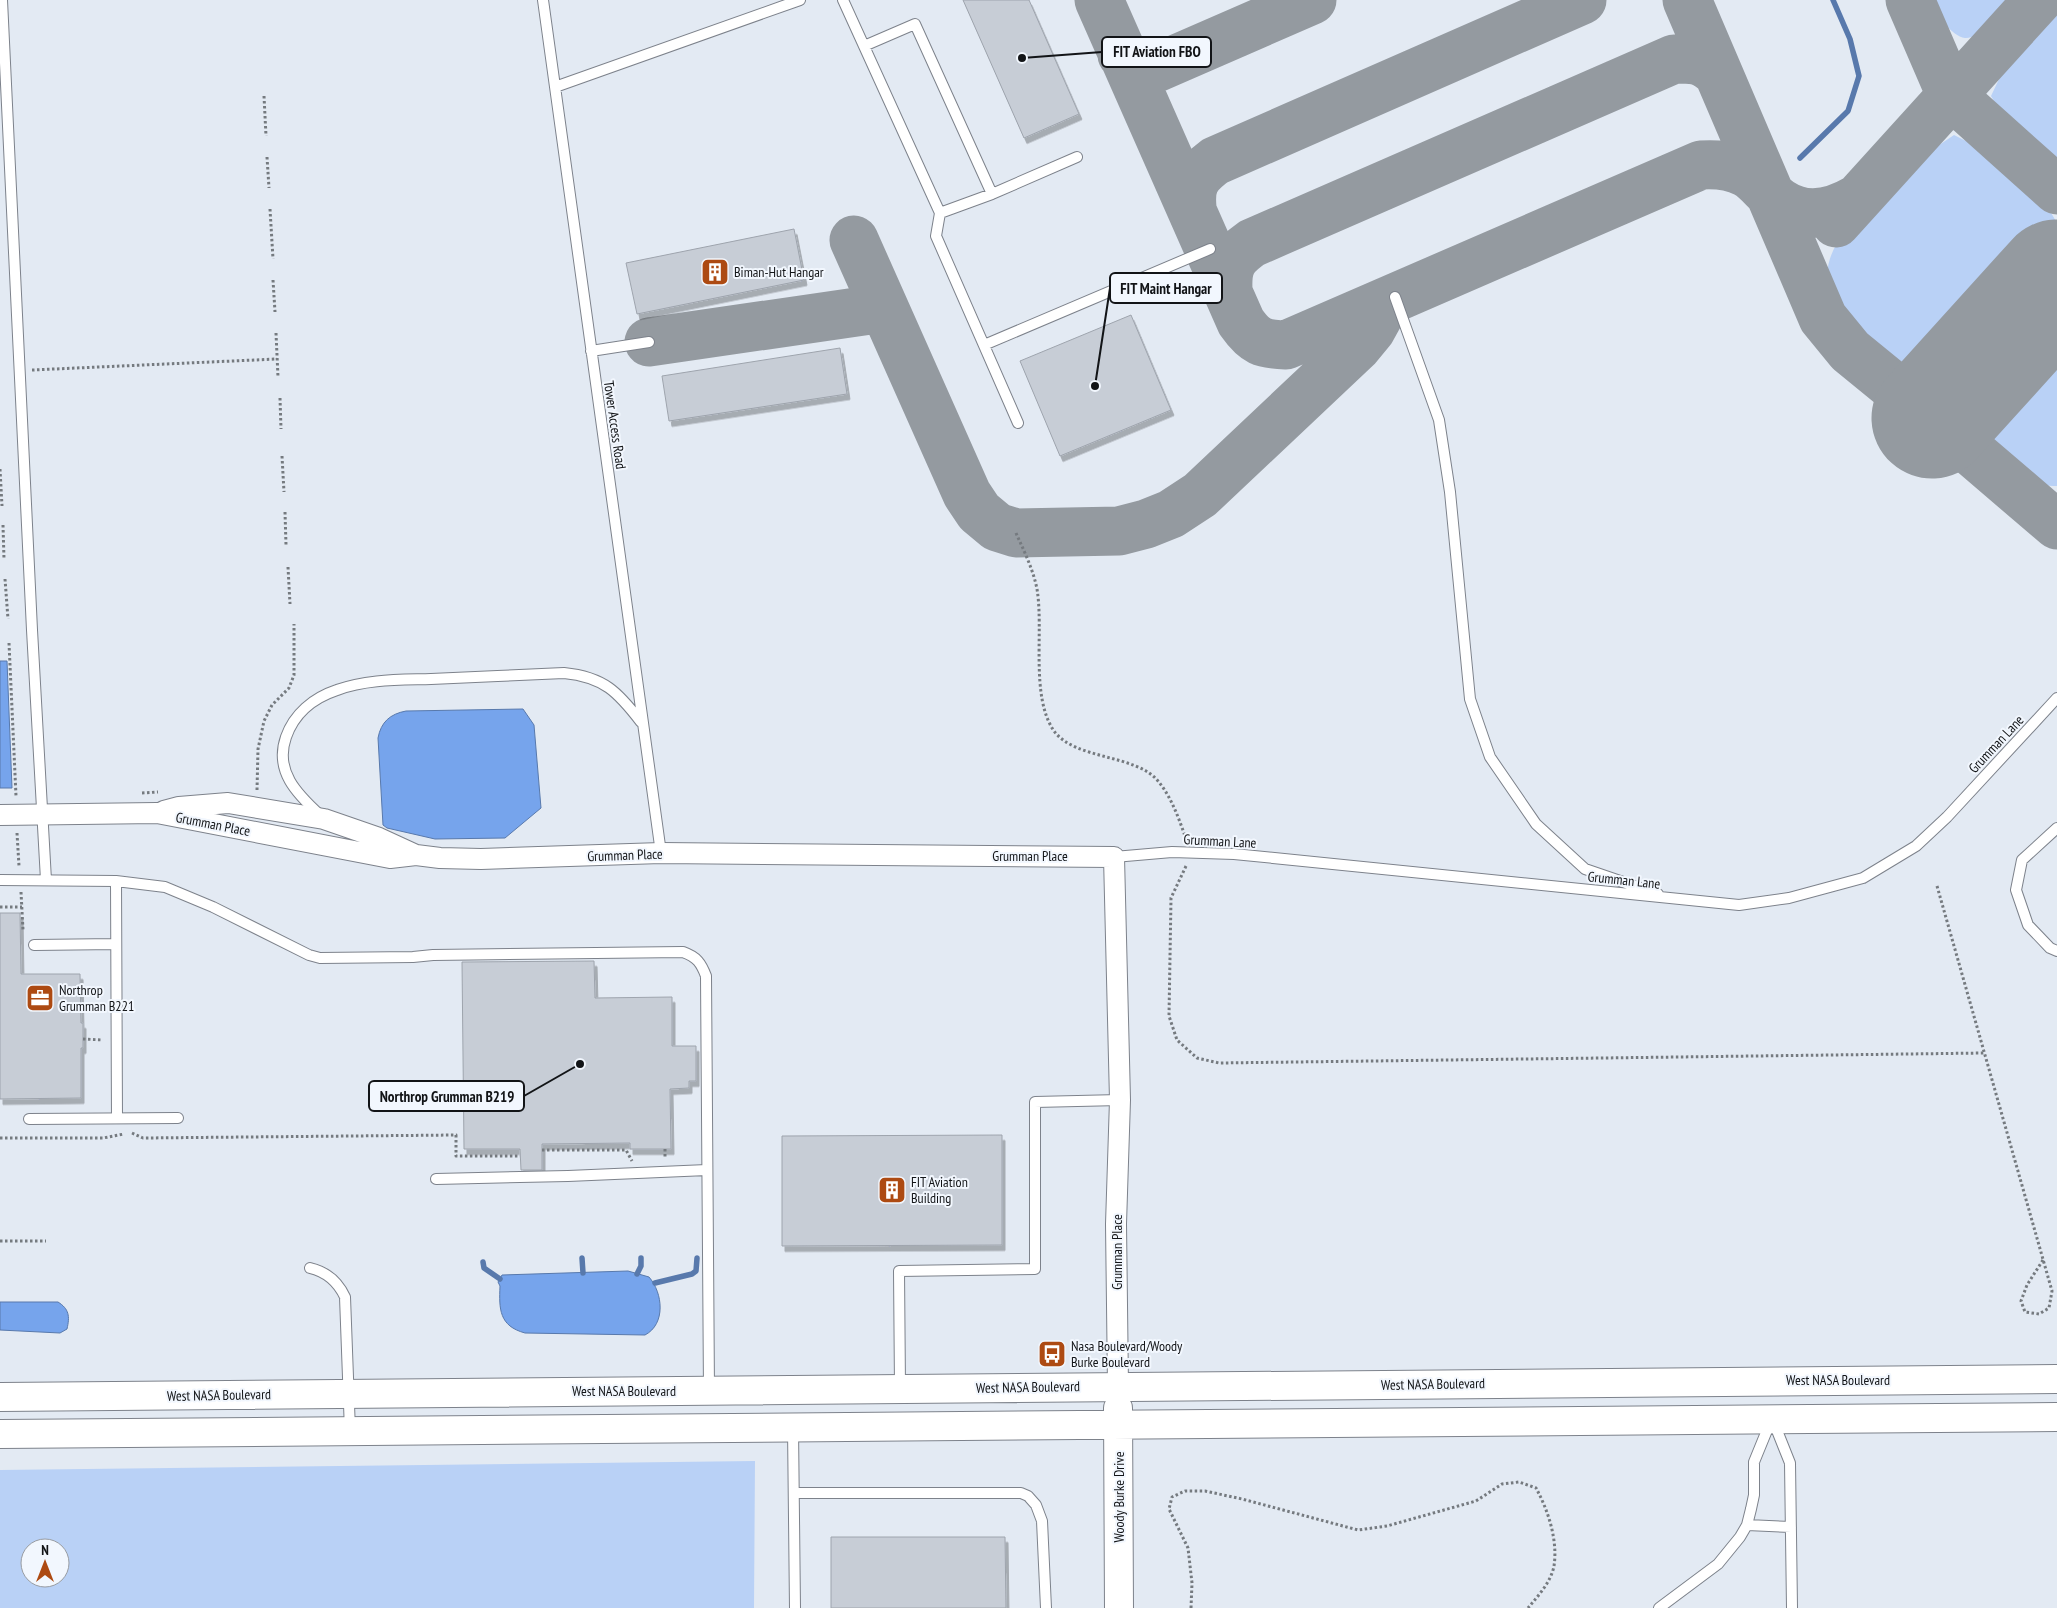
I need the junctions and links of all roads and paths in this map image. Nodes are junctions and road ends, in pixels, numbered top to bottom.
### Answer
1 (2, 0) edge
2 (543, 0) edge
3 (800, 0) edge
4 (843, 0) edge
5 (864, 46) junction
6 (555, 87) junction
7 (264, 96) dead end
8 (266, 136) dead end
9 (267, 157) dead end
10 (1077, 157) dead end
11 (269, 188) dead end
12 (992, 194) junction
13 (270, 209) dead end
14 (940, 213) junction
15 (1210, 249) dead end
16 (273, 259) dead end
17 (274, 280) dead end
18 (1395, 297) dead end
19 (275, 312) dead end
20 (276, 333) dead end
21 (649, 342) dead end
22 (984, 345) junction
23 (591, 351) junction
24 (277, 358) junction
25 (31, 370) dead end
26 (278, 376) dead end
27 (280, 398) dead end
28 (1018, 423) dead end
29 (281, 429) dead end
30 (282, 456) dead end
31 (0, 469) edge
32 (284, 492) dead end
33 (2, 506) dead end
34 (285, 512) dead end
35 (2, 525) dead end
36 (1016, 533) dead end
37 (286, 544) dead end
38 (4, 559) dead end
39 (288, 567) dead end
40 (5, 579) dead end
41 (290, 604) dead end
42 (8, 618) dead end
43 (294, 624) dead end
44 (9, 643) dead end
45 (2057, 698) edge
46 (642, 723) junction
47 (4, 807) edge
48 (254, 807) junction
49 (157, 813) junction
50 (43, 815) junction
51 (324, 820) junction
52 (17, 827) dead end
53 (2057, 828) edge
54 (1191, 852) junction
55 (661, 853) junction
56 (416, 855) junction
57 (1114, 857) junction
58 (19, 866) dead end
59 (0, 880) edge
60 (46, 880) junction
61 (116, 881) junction
62 (1937, 886) dead end
63 (21, 891) dead end
64 (1676, 899) junction
65 (0, 907) edge
66 (22, 907) junction
67 (23, 930) dead end
68 (116, 944) junction
69 (34, 945) dead end
70 (2057, 951) edge
71 (83, 1039) dead end
72 (104, 1040) dead end
73 (1984, 1053) junction
74 (1120, 1100) junction
75 (117, 1118) junction
76 (178, 1118) dead end
77 (29, 1119) dead end
78 (0, 1138) edge
79 (665, 1149) dead end
80 (542, 1150) dead end
81 (520, 1156) dead end
82 (641, 1161) dead end
83 (657, 1161) dead end
84 (708, 1170) junction
85 (436, 1179) dead end
86 (0, 1241) edge
87 (46, 1241) dead end
88 (2043, 1260) junction
89 (310, 1268) dead end
90 (2057, 1379) edge
91 (1773, 1380) junction
92 (1118, 1386) junction
93 (900, 1388) junction
94 (709, 1390) junction
95 (349, 1394) junction
96 (0, 1397) edge
97 (2057, 1417) edge
98 (1772, 1418) junction
99 (1119, 1424) junction
100 (794, 1427) junction
101 (350, 1432) junction
102 (0, 1434) edge
103 (794, 1493) junction
104 (1747, 1525) junction
105 (1791, 1528) junction
106 (795, 1608) edge
107 (1046, 1608) edge
108 (1119, 1608) edge
109 (1191, 1608) edge
110 (1528, 1608) edge
111 (1659, 1608) edge
112 (1792, 1608) edge

1 - 50 lane
2 - 6 lane, Tower Access Road
3 - 6 lane
4 - 5 lane
5 - 12 lane
5 - 14 lane
6 - 23 lane, Tower Access Road
7 - 8 path
9 - 11 path
10 - 12 lane
12 - 14 lane
13 - 16 path
14 - 22 lane
15 - 22 lane
17 - 19 path
18 - 64 lane
20 - 24 path
21 - 23 lane
22 - 28 lane
23 - 46 lane, Tower Access Road
24 - 25 path
24 - 26 path
27 - 29 path
30 - 32 path
31 - 33 path
34 - 37 path
35 - 38 path
36 - 54 path
39 - 41 path
40 - 42 path
43 - 48 path
44 - 47 path
45 - 64 lane, Grumman Lane
46 - 51 lane
46 - 55 lane, Tower Access Road
47 - 50 street, Grumman Place
48 - 49 street, Grumman Place
48 - 51 street, Grumman Place
49 - 50 street, Grumman Place
49 - 56 street, Grumman Place
50 - 60 lane
51 - 56 street, Grumman Place
52 - 58 path
53 - 70 lane
54 - 57 lane, Grumman Lane
54 - 64 lane, Grumman Lane
54 - 73 path
55 - 56 street, Grumman Place
55 - 57 street, Grumman Place
57 - 74 street, Grumman Place
59 - 60 lane
60 - 61 lane
61 - 68 lane
61 - 84 lane
62 - 73 path
63 - 66 path
65 - 66 path
66 - 67 path
68 - 69 lane
68 - 75 lane
71 - 72 path
73 - 88 path
74 - 92 street, Grumman Place
74 - 93 lane
75 - 76 lane
75 - 77 lane
78 - 81 path
79 - 83 path
80 - 82 path
84 - 85 lane
84 - 94 lane
86 - 87 path
88 - 88 path
89 - 95 lane
90 - 91 main road, West NASA Boulevard
91 - 92 main road, West NASA Boulevard
91 - 98 main road
92 - 93 main road, West NASA Boulevard
92 - 99 main road, Woody Burke Drive
93 - 94 main road, West NASA Boulevard
94 - 95 main road, West NASA Boulevard
95 - 96 main road, West NASA Boulevard
95 - 101 lane
97 - 98 main road
98 - 99 main road
98 - 104 lane
98 - 105 lane
99 - 100 main road
99 - 108 main road, Woody Burke Drive
100 - 101 main road
100 - 103 lane
101 - 102 main road
103 - 106 lane
103 - 107 lane
104 - 105 lane
104 - 111 lane
105 - 112 lane
109 - 110 path

